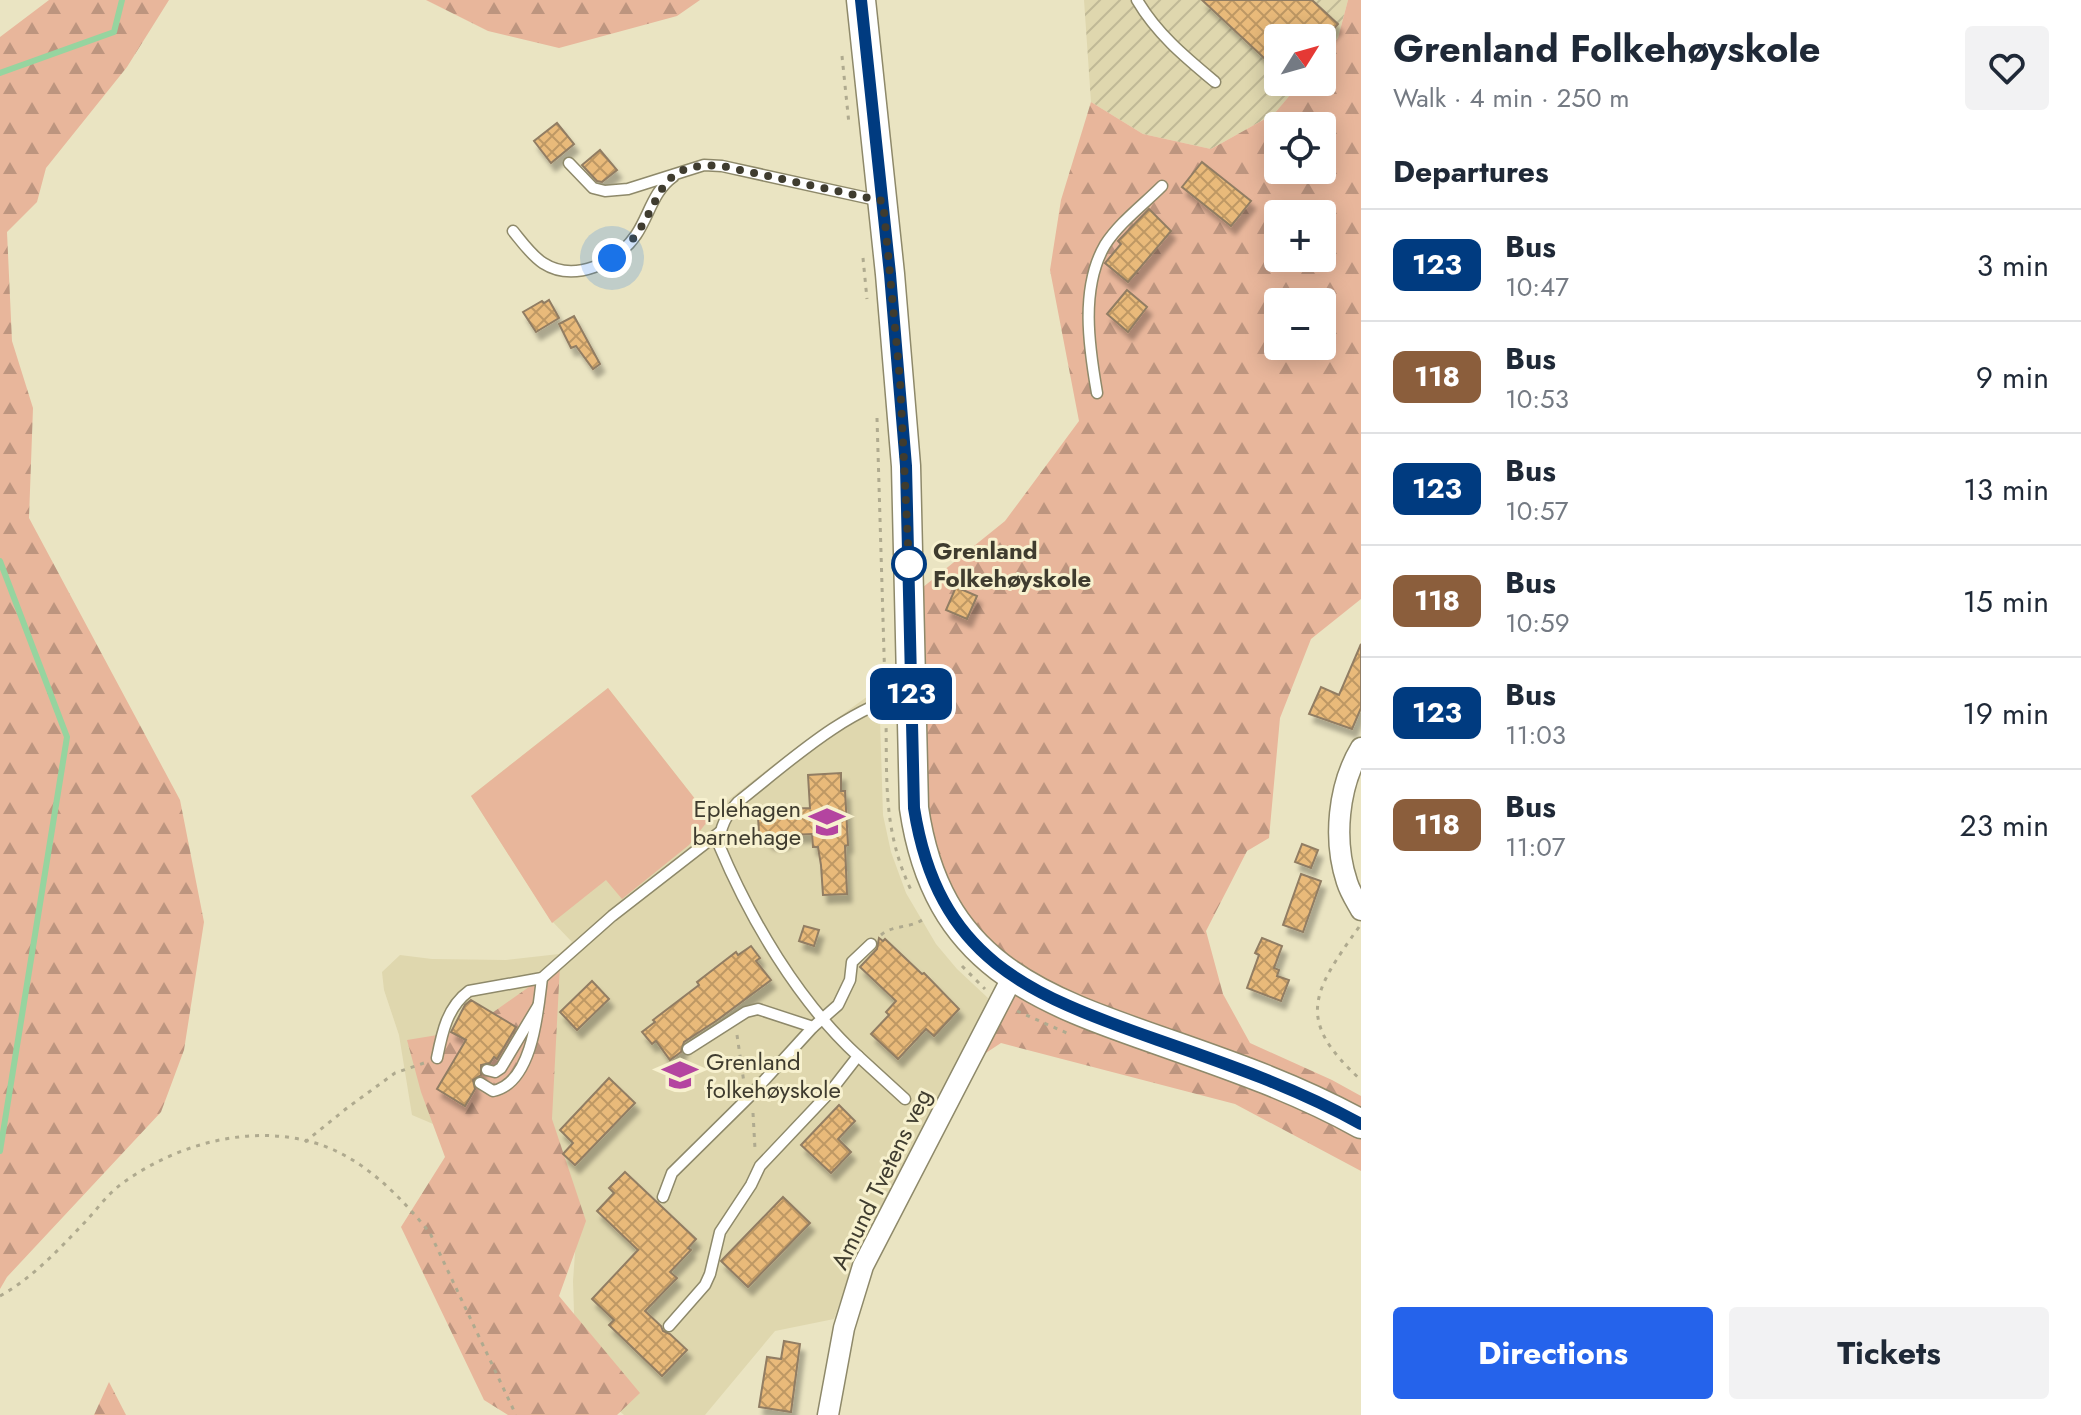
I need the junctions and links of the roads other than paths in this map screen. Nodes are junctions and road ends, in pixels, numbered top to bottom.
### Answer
1 (861, 0) edge
2 (1137, 0) edge
3 (1215, 82) dead end
4 (569, 163) dead end
5 (685, 170) junction
6 (1162, 186) dead end
7 (883, 201) junction
8 (513, 231) dead end
9 (1097, 393) dead end
10 (898, 696) junction
11 (1361, 748) edge
12 (720, 832) junction
13 (1361, 910) edge
14 (871, 944) road end
15 (542, 978) junction
16 (1006, 989) junction
17 (539, 1004) junction
18 (822, 1019) junction
19 (813, 1027) junction
20 (688, 1049) dead end
21 (858, 1056) junction
22 (437, 1058) road end
23 (487, 1070) dead end
24 (480, 1083) dead end
25 (905, 1099) dead end
26 (1361, 1124) edge
27 (663, 1197) dead end
28 (669, 1326) dead end
29 (828, 1415) edge

1 - 7 main road
2 - 3 lane
4 - 5 lane
5 - 7 lane
5 - 8 lane
6 - 9 lane
7 - 10 main road
10 - 12 lane
10 - 16 main road
11 - 13 street
12 - 15 lane
12 - 18 lane
14 - 18 lane
15 - 17 lane
15 - 22 lane
16 - 26 main road
16 - 29 street, Amund Tvetens veg
17 - 23 lane
17 - 24 lane
18 - 19 lane
18 - 21 lane
19 - 20 lane
19 - 27 lane
21 - 25 lane
21 - 28 lane

